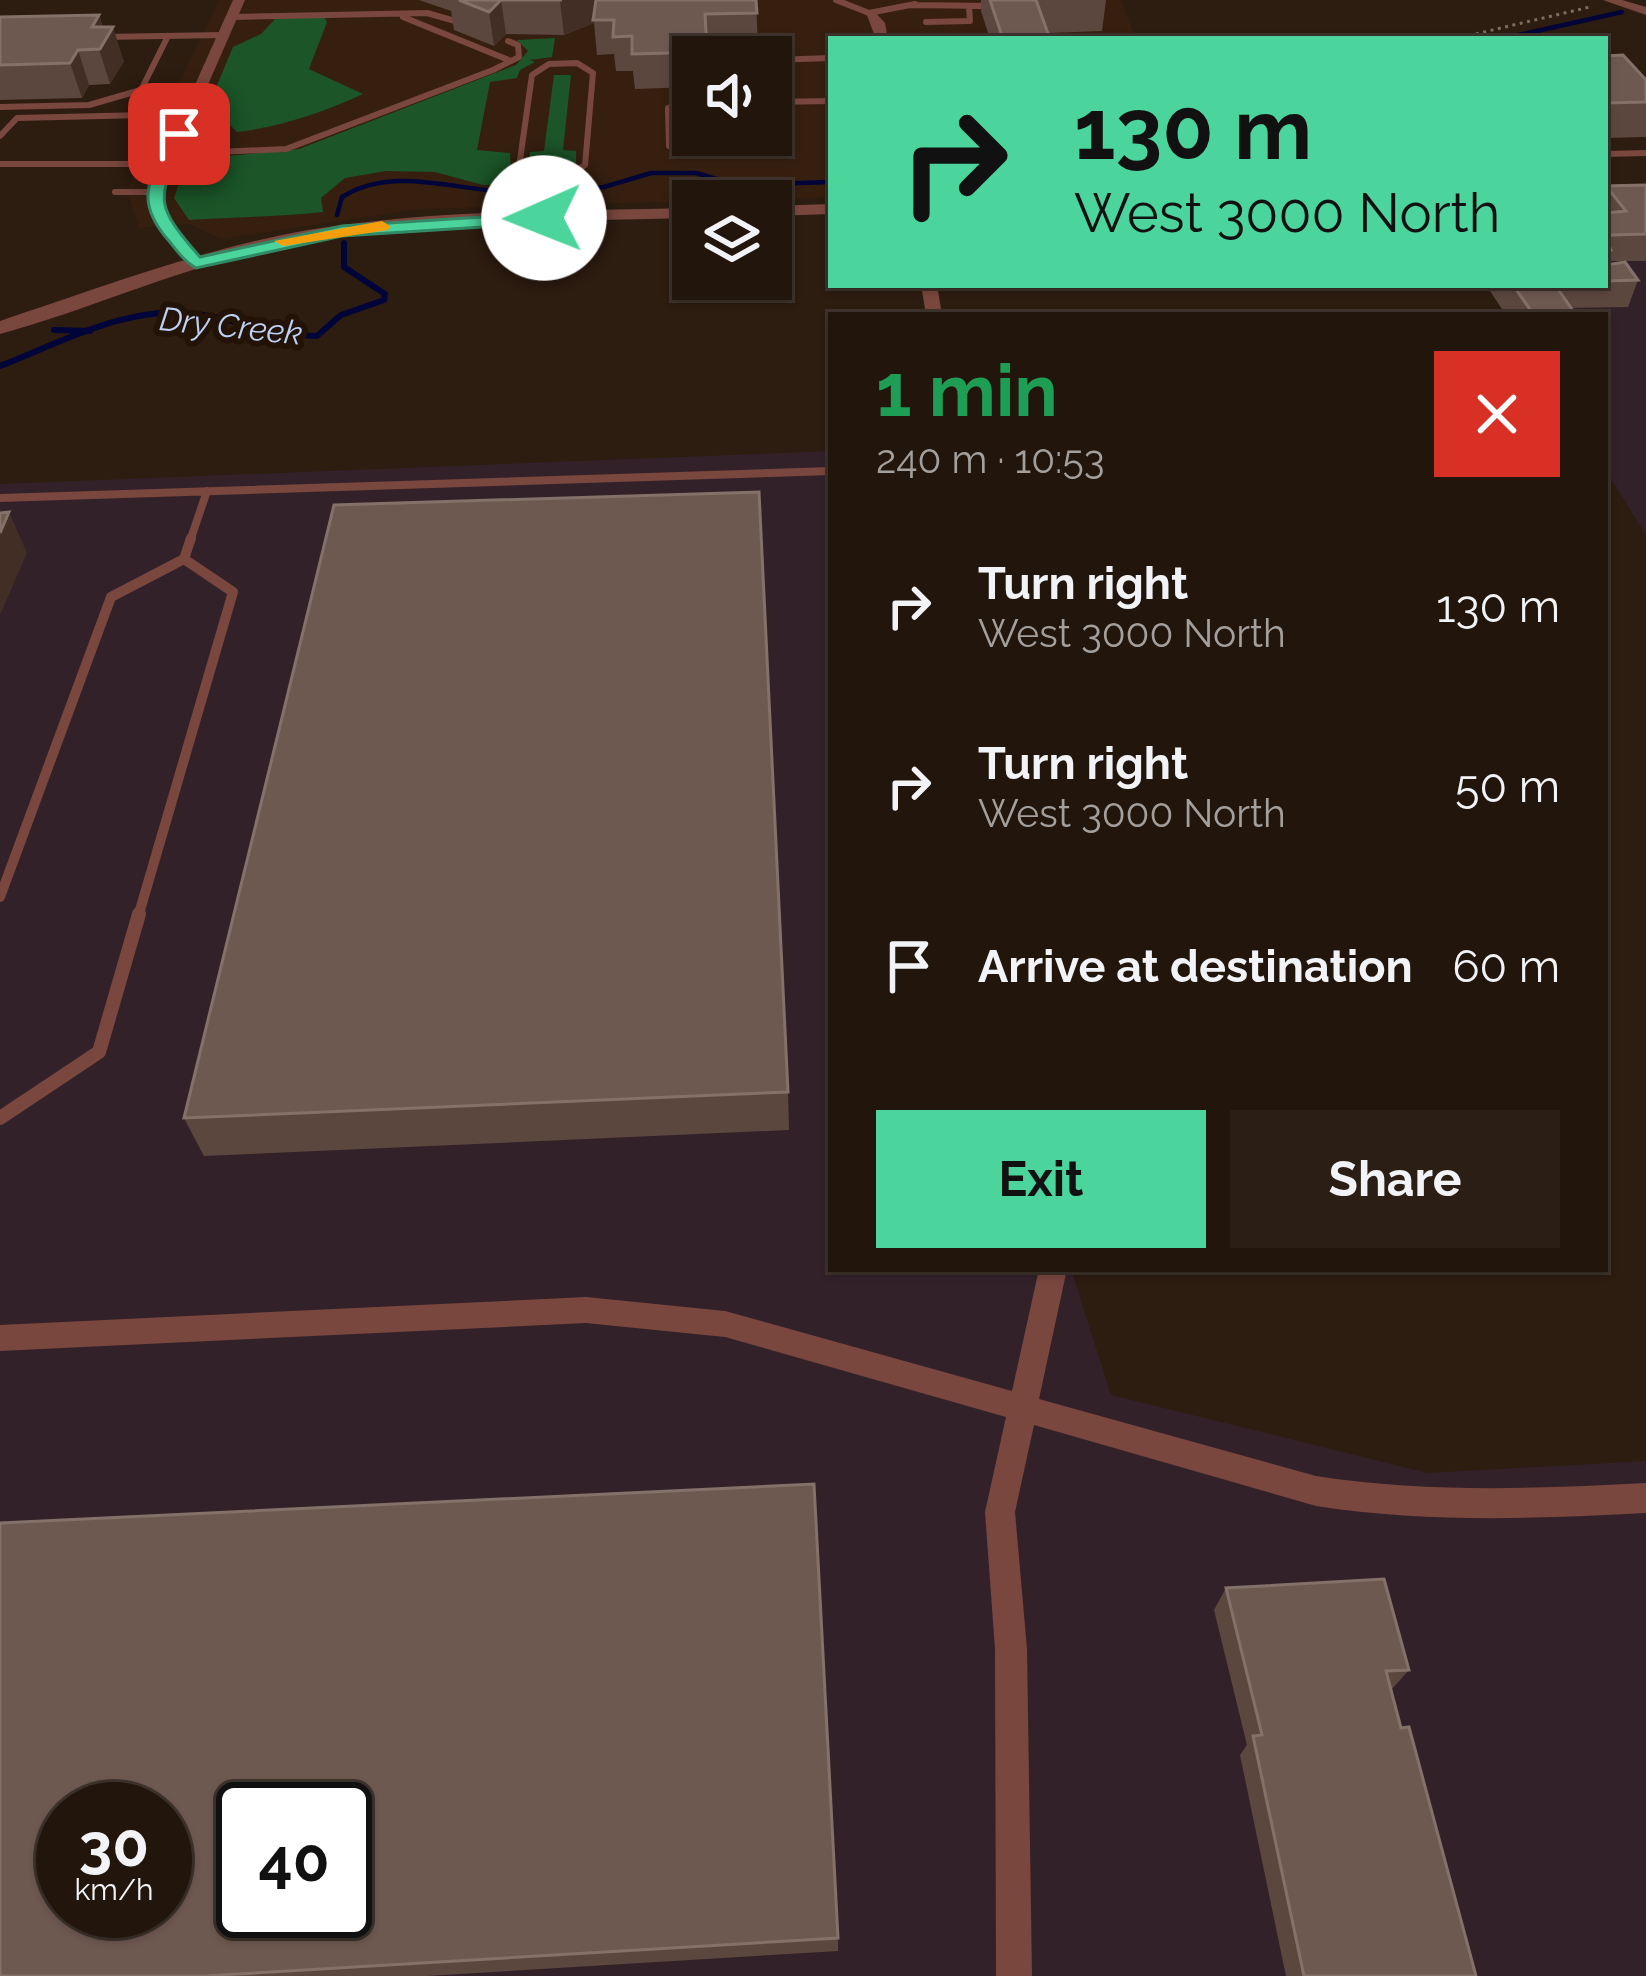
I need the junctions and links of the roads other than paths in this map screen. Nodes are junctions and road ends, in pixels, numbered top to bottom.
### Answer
1 (239, 0) edge
2 (389, 0) edge
3 (836, 0) edge
4 (923, 0) edge
5 (1605, 2) edge
6 (910, 5) junction
7 (1010, 6) edge
8 (969, 7) junction
9 (1646, 11) edge
10 (868, 13) junction
11 (385, 14) junction
12 (397, 14) junction
13 (231, 17) junction
14 (926, 22) dead end
15 (467, 25) edge
16 (224, 35) junction
17 (164, 36) junction
18 (881, 36) edge
19 (101, 38) edge
20 (508, 41) dead end
21 (828, 58) edge
22 (792, 59) edge
23 (512, 61) junction
24 (200, 88) junction
25 (141, 89) junction
26 (828, 101) edge
27 (792, 102) edge
28 (0, 107) edge
29 (672, 107) edge
30 (188, 113) junction
31 (0, 136) edge
32 (672, 146) edge
33 (1646, 153) edge
34 (1608, 154) edge
35 (168, 159) junction
36 (0, 164) edge
37 (552, 177) junction
38 (115, 192) dead end
39 (154, 192) junction
40 (828, 209) edge
41 (792, 210) edge
42 (672, 214) edge
43 (544, 218) junction
44 (196, 262) junction
45 (0, 328) edge
46 (828, 471) edge
47 (207, 491) junction
48 (0, 498) edge
49 (184, 559) junction
50 (0, 897) edge
51 (0, 1118) edge
52 (1052, 1272) edge
53 (0, 1338) edge
54 (1022, 1409) junction
55 (1646, 1498) edge
56 (1014, 1976) edge

1 - 13 street
2 - 11 lane
3 - 10 lane
4 - 6 lane
5 - 9 street
6 - 8 lane
6 - 10 lane
7 - 8 lane
8 - 14 lane
10 - 18 street
11 - 12 lane
11 - 13 lane
12 - 15 lane
12 - 23 lane
13 - 16 street
16 - 17 lane
16 - 24 street
17 - 19 lane
17 - 25 lane
20 - 23 lane
21 - 22 lane
23 - 35 lane
24 - 25 lane
24 - 30 street
25 - 28 lane
26 - 27 lane
29 - 32 lane
30 - 31 lane
30 - 35 street
33 - 34 lane
35 - 36 lane
35 - 39 street
37 - 37 lane
37 - 43 lane
38 - 39 lane
39 - 44 street
40 - 41 street
42 - 43 street
43 - 44 street
44 - 45 street
46 - 47 lane
47 - 48 lane
47 - 49 lane
49 - 50 lane
49 - 51 lane
52 - 54 street
53 - 54 street
54 - 55 street
54 - 56 street

